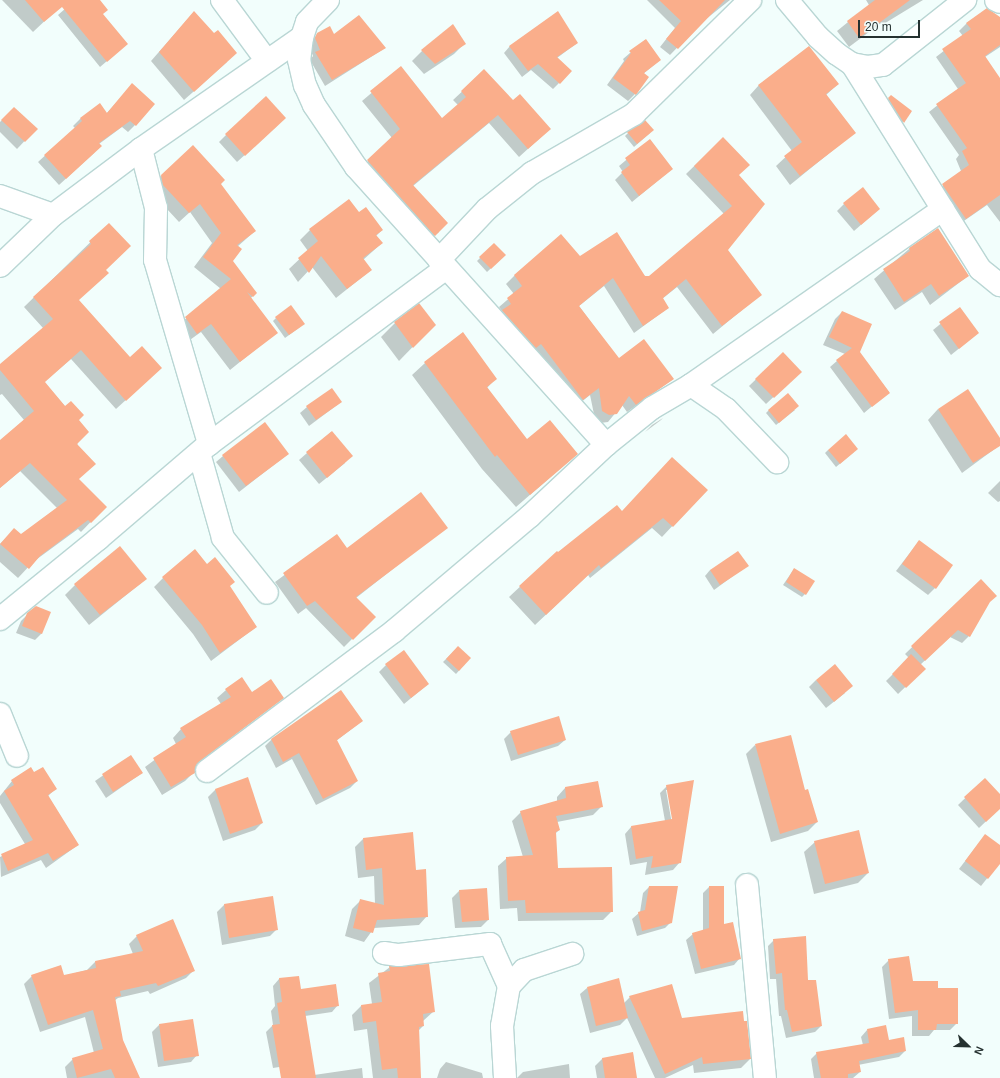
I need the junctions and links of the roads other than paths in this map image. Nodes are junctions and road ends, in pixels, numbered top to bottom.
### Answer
1 (222, 0) edge
2 (328, 0) edge
3 (750, 0) edge
4 (787, 0) edge
5 (965, 0) edge
6 (996, 0) edge
7 (1000, 2) edge
8 (302, 37) junction
9 (267, 61) junction
10 (852, 64) junction
11 (141, 149) junction
12 (0, 196) edge
13 (943, 209) junction
14 (53, 215) junction
15 (442, 264) junction
16 (0, 266) edge
17 (1000, 284) edge
18 (691, 385) junction
19 (606, 445) junction
20 (204, 448) junction
21 (777, 462) dead end
22 (267, 593) dead end
23 (0, 618) edge
24 (0, 714) edge
25 (18, 756) dead end
26 (207, 771) dead end
27 (747, 884) dead end
28 (384, 953) dead end
29 (572, 954) dead end
30 (509, 986) junction
31 (505, 1078) edge
32 (765, 1078) edge

1 - 9 street
2 - 8 street
3 - 15 street
4 - 10 street
5 - 10 street
6 - 7 street
8 - 9 street
8 - 15 street
9 - 11 street
10 - 13 street
11 - 14 street
11 - 20 street
12 - 14 street
13 - 17 street
13 - 18 street
14 - 16 street
15 - 19 street
15 - 20 street
18 - 19 street
18 - 21 street
19 - 26 street
20 - 22 street
20 - 23 street
24 - 25 street
27 - 32 street
28 - 30 street
29 - 30 street
30 - 31 street

